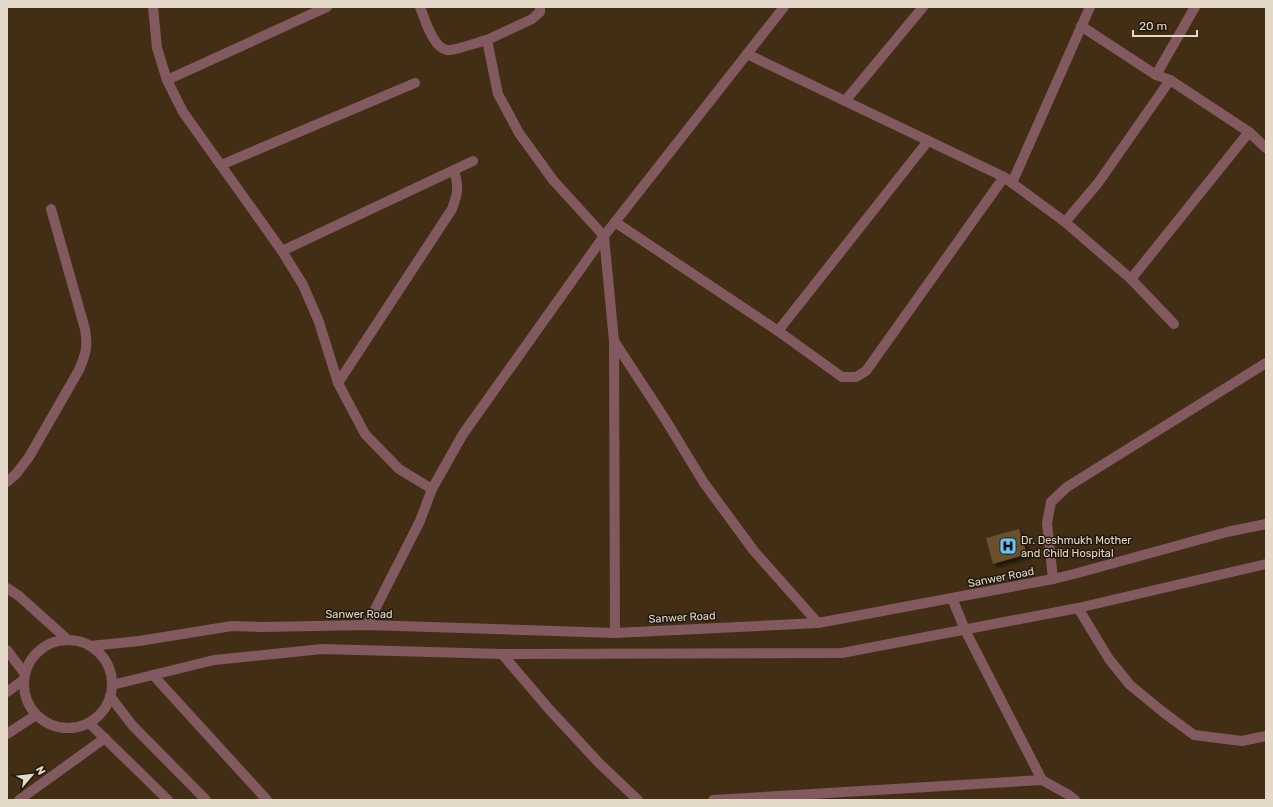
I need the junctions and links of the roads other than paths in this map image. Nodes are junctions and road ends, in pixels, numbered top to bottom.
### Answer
1 (153, 7) edge
2 (327, 7) edge
3 (420, 7) edge
4 (540, 7) edge
5 (784, 7) edge
6 (923, 7) edge
7 (1090, 7) edge
8 (1195, 7) edge
9 (1081, 26) junction
10 (487, 40) junction
11 (747, 54) junction
12 (1156, 75) junction
13 (167, 80) junction
14 (1170, 80) junction
15 (414, 83) dead end
16 (845, 101) junction
17 (1249, 132) junction
18 (928, 141) junction
19 (1266, 148) edge
20 (473, 161) dead end
21 (221, 165) junction
22 (454, 170) junction
23 (1008, 180) junction
24 (51, 210) dead end
25 (616, 222) junction
26 (1065, 222) junction
27 (604, 236) junction
28 (282, 251) junction
29 (1131, 279) junction
30 (1174, 324) dead end
31 (778, 331) junction
32 (614, 341) junction
33 (1266, 363) edge
34 (338, 383) junction
35 (7, 482) edge
36 (432, 489) junction
37 (1266, 524) edge
38 (1266, 564) edge
39 (1053, 579) junction
40 (7, 588) edge
41 (952, 598) junction
42 (1078, 608) junction
43 (818, 623) junction
44 (367, 625) junction
45 (965, 630) junction
46 (615, 633) junction
47 (68, 640) junction
48 (90, 646) junction
49 (7, 650) edge
50 (502, 654) junction
51 (153, 675) junction
52 (23, 677) junction
53 (112, 685) junction
54 (7, 692) edge
55 (110, 696) junction
56 (36, 715) junction
57 (89, 723) junction
58 (7, 734) edge
59 (1266, 736) edge
60 (105, 738) junction
61 (1042, 780) junction
62 (18, 800) edge
63 (168, 800) edge
64 (206, 800) edge
65 (267, 800) edge
66 (638, 800) edge
67 (713, 800) edge
68 (1075, 800) edge

1 - 13 street
2 - 13 street
3 - 10 street
4 - 10 street
5 - 11 street
6 - 16 street
7 - 9 street
8 - 12 street
9 - 12 street
9 - 23 street
10 - 27 street
11 - 16 street
11 - 25 street
12 - 14 street
13 - 21 street
14 - 17 street
14 - 26 street
15 - 21 street
16 - 18 street
17 - 19 street
17 - 29 street
18 - 23 street
18 - 31 street
20 - 22 street
21 - 28 street
22 - 28 street
22 - 34 street
23 - 26 street
23 - 31 street
24 - 35 street
25 - 27 street
25 - 31 street
26 - 29 street
27 - 32 street
27 - 36 street
28 - 34 street
29 - 30 street
32 - 43 street
32 - 46 street
33 - 39 street
34 - 36 street
36 - 44 street
37 - 39 street, Sanwer Road
38 - 42 street
39 - 41 street, Sanwer Road
40 - 47 street
41 - 43 street, Sanwer Road
41 - 45 street
42 - 45 street
42 - 59 street
43 - 46 street, Sanwer Road
44 - 46 street, Sanwer Road
44 - 48 street, Sanwer Road
45 - 50 street
45 - 61 street
47 - 48 street
47 - 52 street
48 - 53 street
49 - 52 street
50 - 51 street
50 - 66 street
51 - 53 street
51 - 65 street
52 - 54 street
52 - 56 street
53 - 55 street
55 - 57 street
55 - 64 street
56 - 57 street
56 - 58 street
57 - 60 street
60 - 62 street
60 - 63 street
61 - 67 street
61 - 68 street

